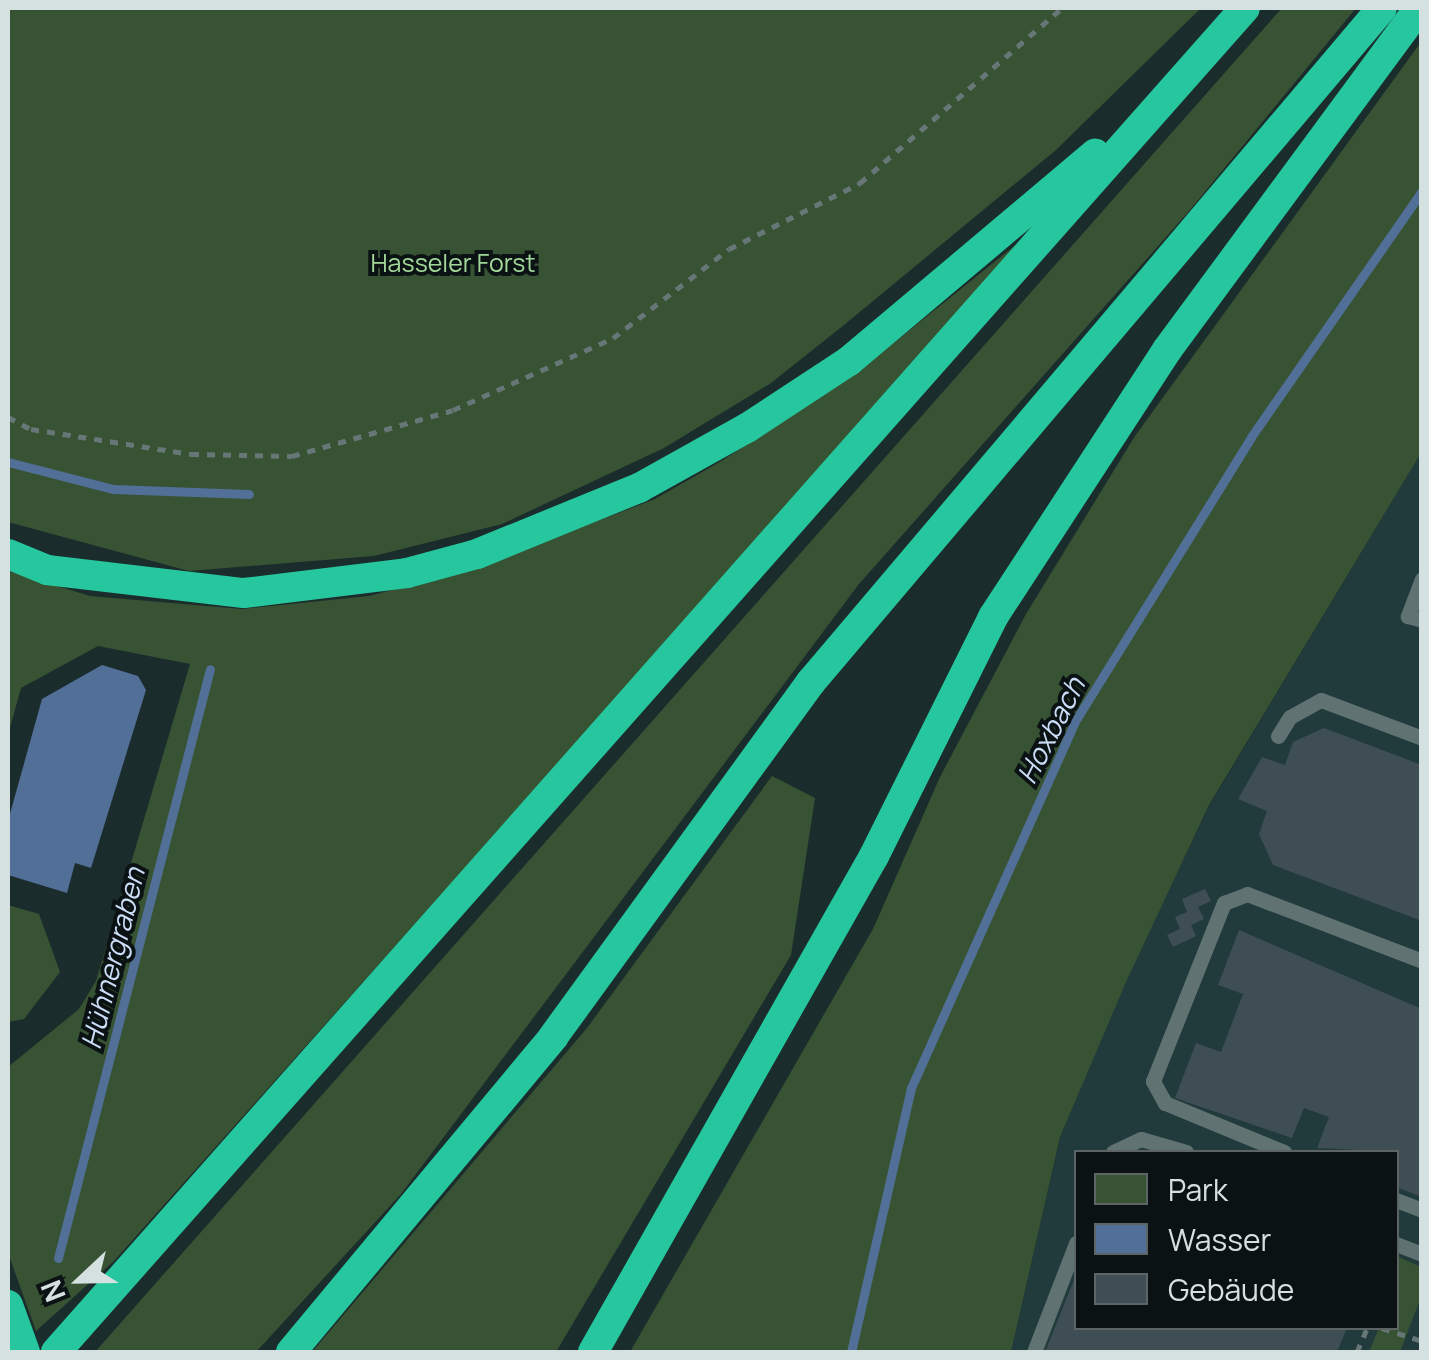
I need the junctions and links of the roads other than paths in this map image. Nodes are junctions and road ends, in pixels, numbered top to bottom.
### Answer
1 (1382, 8) edge
2 (1419, 8) edge
3 (1236, 18) edge
4 (8, 554) edge
5 (1422, 580) edge
6 (1422, 620) edge
7 (1278, 736) dead end
8 (1422, 738) edge
9 (1422, 961) edge
10 (1117, 1150) edge
11 (1179, 1150) edge
12 (1279, 1150) edge
13 (1074, 1248) edge
14 (8, 1305) edge
15 (25, 1352) edge
16 (56, 1352) edge
17 (292, 1352) edge
18 (593, 1352) edge
19 (1034, 1352) edge

1 - 17 highway
2 - 18 highway
3 - 4 highway
3 - 16 highway
5 - 6 lane
7 - 8 lane
9 - 12 lane
10 - 11 lane
13 - 19 lane
14 - 15 highway

